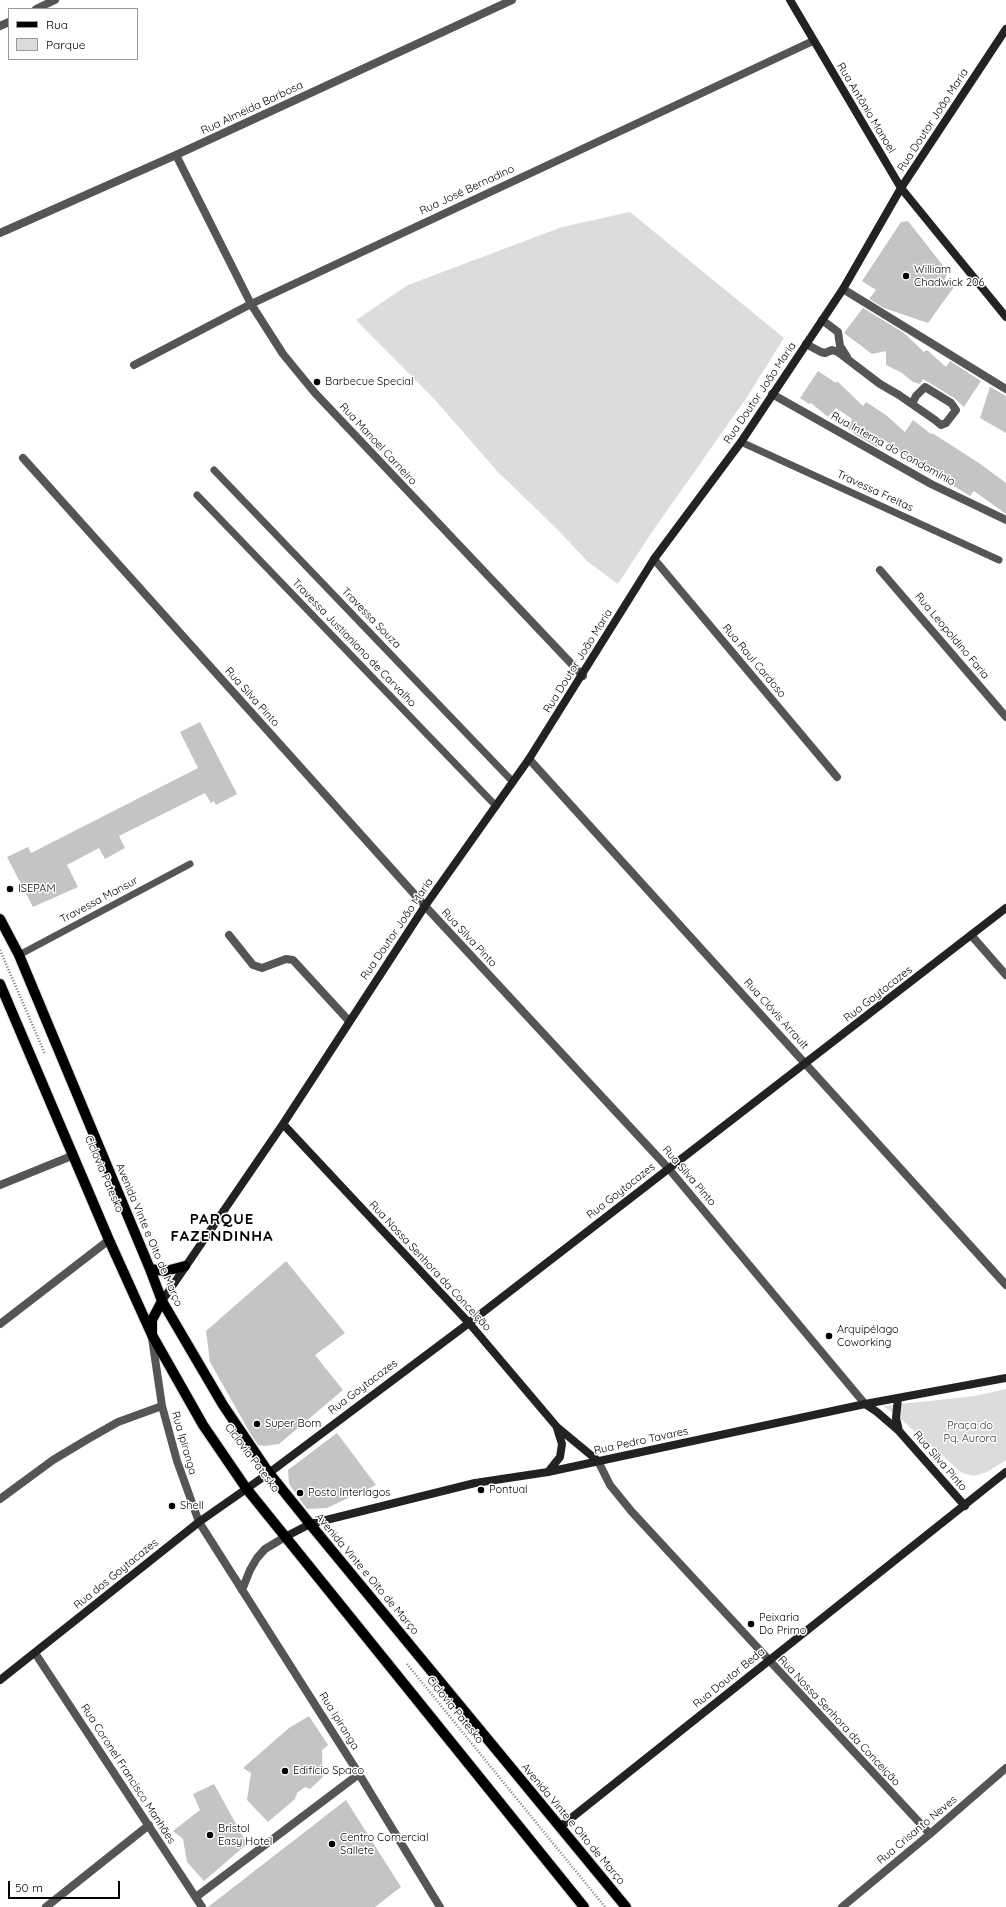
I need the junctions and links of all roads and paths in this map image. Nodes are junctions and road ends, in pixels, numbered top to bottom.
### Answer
1 (55, 0) edge
2 (512, 0) edge
3 (790, 0) edge
4 (38, 8) edge
5 (1006, 29) edge
6 (813, 41) junction
7 (176, 155) junction
8 (901, 188) junction
9 (0, 233) edge
10 (843, 289) junction
11 (251, 304) junction
12 (1006, 317) edge
13 (822, 320) junction
14 (806, 344) junction
15 (848, 359) junction
16 (134, 366) dead end
17 (1006, 389) edge
18 (772, 394) junction
19 (912, 404) junction
20 (741, 442) junction
21 (23, 458) dead end
22 (214, 470) dead end
23 (196, 495) dead end
24 (1006, 520) edge
25 (654, 559) junction
26 (999, 560) dead end
27 (880, 570) dead end
28 (583, 676) junction
29 (1006, 717) edge
30 (529, 759) junction
31 (837, 777) dead end
32 (513, 782) junction
33 (496, 806) junction
34 (190, 864) dead end
35 (425, 906) junction
36 (1006, 908) edge
37 (0, 919) edge
38 (229, 935) dead end
39 (971, 935) junction
40 (0, 950) edge
41 (19, 955) junction
42 (1006, 975) edge
43 (0, 984) edge
44 (349, 1021) junction
45 (47, 1060) dead end
46 (806, 1064) junction
47 (283, 1124) junction
48 (74, 1155) junction
49 (669, 1169) junction
50 (0, 1185) edge
51 (109, 1240) junction
52 (185, 1266) junction
53 (150, 1269) junction
54 (1006, 1285) edge
55 (162, 1301) junction
56 (468, 1323) junction
57 (0, 1324) edge
58 (152, 1335) junction
59 (1006, 1378) edge
60 (898, 1398) junction
61 (865, 1404) junction
62 (162, 1406) junction
63 (557, 1427) junction
64 (899, 1431) junction
65 (598, 1462) junction
66 (548, 1472) junction
67 (1006, 1472) edge
68 (269, 1473) junction
69 (246, 1488) junction
70 (0, 1499) edge
71 (965, 1506) junction
72 (199, 1522) junction
73 (310, 1524) junction
74 (285, 1537) junction
75 (242, 1590) junction
76 (35, 1653) junction
77 (768, 1661) junction
78 (407, 1663) dead end
79 (0, 1680) edge
80 (1006, 1768) edge
81 (359, 1774) junction
82 (149, 1825) junction
83 (560, 1827) junction
84 (930, 1834) junction
85 (196, 1897) junction
86 (46, 1907) edge
87 (202, 1907) edge
88 (440, 1907) edge
89 (584, 1907) edge
90 (605, 1907) edge
91 (626, 1907) edge
92 (842, 1907) edge

1 - 4 street
2 - 7 street, Rua Almeida Barbosa
3 - 6 street, Rua Antônio Manoel
5 - 8 street, Rua Doutor João Maria
6 - 8 street, Rua Antônio Manoel
6 - 11 street, Rua José Bernadino
7 - 9 street, Rua Almeida Barbosa
7 - 11 street, Rua Manoel Carneiro
8 - 10 street, Rua Doutor João Maria
8 - 12 street, Rua Antônio Manoel
10 - 13 street, Rua Doutor João Maria
10 - 17 street
11 - 16 street, Rua José Bernadino
11 - 28 street, Rua Manoel Carneiro
13 - 14 street, Rua Doutor João Maria
13 - 15 street
14 - 15 street
14 - 18 street, Rua Doutor João Maria
15 - 19 street
18 - 20 street, Rua Doutor João Maria
18 - 24 street, Rua Interna do Condomínio
19 - 19 street
20 - 25 street, Rua Doutor João Maria
20 - 26 lane, Travessa Freitas
21 - 35 street, Rua Silva Pinto
22 - 32 lane, Travessa Souza
23 - 33 lane, Travessa Justianiano de Carvalho
25 - 28 street, Rua Doutor João Maria
25 - 31 street, Rua Raul Cardoso
27 - 29 street, Rua Leopoldino Faria
28 - 30 street, Rua Doutor João Maria
30 - 32 street, Rua Doutor João Maria
30 - 46 street, Rua Clóvis Arrault
32 - 33 street, Rua Doutor João Maria
33 - 35 street, Rua Doutor João Maria
34 - 41 lane, Travessa Mansur
35 - 44 street, Rua Doutor João Maria
35 - 49 street, Rua Silva Pinto
36 - 39 street, Rua Goytacazes
37 - 41 main road, Avenida Vinte e Oito de Março
38 - 44 street
39 - 42 street
39 - 46 street, Rua Goytacazes
40 - 45 path
41 - 53 main road, Avenida Vinte e Oito de Março
43 - 48 main road
44 - 47 street, Rua Doutor João Maria
46 - 49 street, Rua Goytacazes
46 - 54 street, Rua Clóvis Arrault
47 - 52 street, Rua Doutor João Maria
47 - 56 street, Rua Nossa Senhora da Conceição
48 - 50 street
48 - 51 main road
49 - 56 street, Rua Goytacazes
49 - 61 street, Rua Silva Pinto
51 - 57 street
51 - 58 main road
52 - 53 main road
52 - 55 street, Rua Doutor João Maria
53 - 55 main road, Avenida Vinte e Oito de Março
55 - 58 main road
55 - 68 main road, Avenida Vinte e Oito de Março
56 - 63 street, Rua Nossa Senhora da Conceição
56 - 68 street, Rua Goytacazes
58 - 62 street, Rua Ipiranga
58 - 69 main road
59 - 60 street, Rua Pedro Tavares
60 - 61 street, Rua Pedro Tavares
60 - 64 street, Rua Silva Pinto
61 - 64 street, Rua Silva Pinto
61 - 65 street, Rua Pedro Tavares
62 - 70 street
62 - 72 street, Rua Ipiranga
63 - 65 street, Rua Nossa Senhora da Conceição
63 - 66 street, Rua Nossa Senhora da Conceição
64 - 71 street, Rua Silva Pinto
65 - 66 street, Rua Pedro Tavares
65 - 77 street, Rua Nossa Senhora da Conceição
66 - 73 street, Rua Pedro Tavares
67 - 71 street, Rua Doutor Beda
68 - 69 street, Rua Goytacazes
68 - 73 main road, Avenida Vinte e Oito de Março
69 - 72 street, Rua dos Goytacazes
69 - 74 main road
71 - 77 street, Rua Doutor Beda
72 - 75 street, Rua Ipiranga
72 - 76 street, Rua dos Goytacazes
73 - 74 street, Rua Pedro Tavares
73 - 83 main road, Avenida Vinte e Oito de Março
74 - 75 street
74 - 89 main road
75 - 81 street, Rua Ipiranga
76 - 79 street, Rua dos Goytacazes
76 - 82 street, Rua Coronel Francisco Manhães
77 - 83 street, Rua Doutor Beda
77 - 84 street, Rua Nossa Senhora da Conceição
78 - 90 path, Ciclovia Patesko
80 - 84 street, Rua Crisanto Neves
81 - 85 street
81 - 88 street, Rua Ipiranga
82 - 85 street, Rua Coronel Francisco Manhães
82 - 86 street
83 - 91 main road, Avenida Vinte e Oito de Março
84 - 92 street, Rua Crisanto Neves
85 - 87 street, Rua Coronel Francisco Manhães

